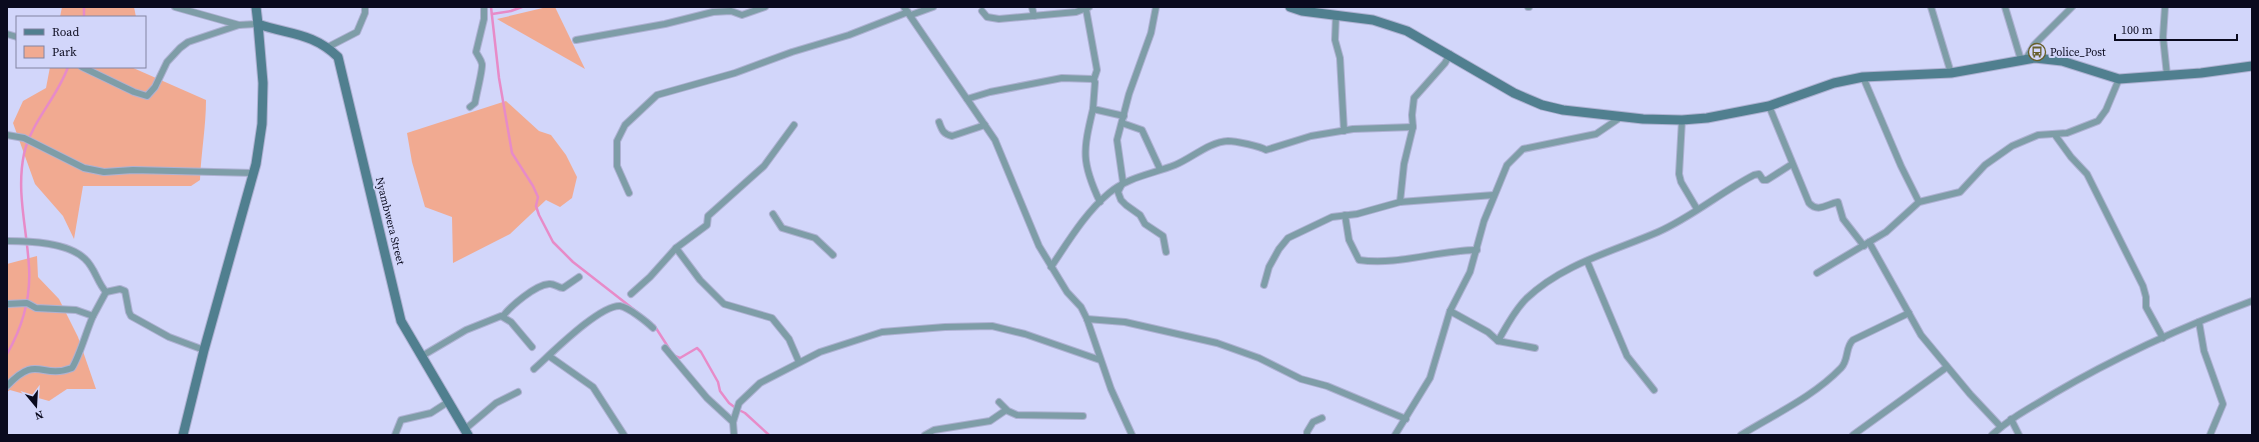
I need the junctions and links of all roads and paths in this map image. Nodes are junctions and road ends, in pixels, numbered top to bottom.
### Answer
1 (175, 7) edge
2 (256, 7) edge
3 (365, 7) edge
4 (484, 7) edge
5 (765, 7) edge
6 (933, 7) edge
7 (1032, 7) edge
8 (1156, 7) edge
9 (1290, 7) edge
10 (1931, 7) edge
11 (2006, 7) edge
12 (2072, 7) edge
13 (2165, 7) edge
14 (1088, 8) edge
15 (907, 11) edge
16 (982, 11) dead end
17 (1336, 14) junction
18 (1034, 16) junction
19 (258, 24) junction
20 (239, 25) junction
21 (576, 40) dead end
22 (328, 47) junction
23 (1450, 54) junction
24 (2023, 60) junction
25 (2252, 66) edge
26 (84, 68) edge
27 (1950, 73) junction
28 (2167, 75) junction
29 (1863, 77) junction
30 (2119, 79) junction
31 (1094, 80) junction
32 (967, 98) junction
33 (1769, 106) junction
34 (470, 107) dead end
35 (1093, 109) junction
36 (1124, 116) junction
37 (1620, 117) junction
38 (1682, 120) junction
39 (939, 122) dead end
40 (1122, 123) junction
41 (794, 125) dead end
42 (985, 125) junction
43 (1413, 127) junction
44 (1344, 131) junction
45 (7, 135) edge
46 (2055, 135) junction
47 (1792, 164) junction
48 (1160, 170) junction
49 (254, 173) junction
50 (1123, 182) junction
51 (629, 193) dead end
52 (1494, 195) junction
53 (1100, 202) junction
54 (1400, 202) junction
55 (1919, 202) junction
56 (1697, 209) junction
57 (773, 214) dead end
58 (1345, 215) junction
59 (7, 240) edge
60 (1866, 244) junction
61 (676, 248) junction
62 (1477, 250) junction
63 (1166, 252) dead end
64 (833, 255) dead end
65 (1587, 261) junction
66 (1051, 267) junction
67 (1817, 273) dead end
68 (579, 277) dead end
69 (1264, 285) dead end
70 (106, 292) junction
71 (632, 294) dead end
72 (2252, 301) edge
73 (7, 304) edge
74 (1450, 311) junction
75 (1909, 313) junction
76 (93, 316) junction
77 (503, 316) junction
78 (1087, 319) junction
79 (2199, 322) junction
80 (653, 328) dead end
81 (2163, 338) junction
82 (1498, 341) junction
83 (532, 347) dead end
84 (665, 348) dead end
85 (1535, 348) dead end
86 (204, 350) junction
87 (422, 356) junction
88 (549, 356) junction
89 (1100, 360) junction
90 (799, 362) junction
91 (1947, 367) junction
92 (534, 369) dead end
93 (7, 386) edge
94 (1654, 390) dead end
95 (518, 392) dead end
96 (448, 402) junction
97 (999, 402) dead end
98 (1006, 410) junction
99 (1083, 416) dead end
100 (1322, 418) dead end
101 (1406, 419) junction
102 (2011, 419) junction
103 (733, 422) junction
104 (2000, 427) junction
105 (466, 432) edge
106 (183, 435) edge
107 (395, 435) edge
108 (624, 435) edge
109 (734, 435) edge
110 (925, 435) edge
111 (1132, 435) edge
112 (1307, 435) edge
113 (1394, 435) edge
114 (1741, 435) edge
115 (1853, 435) edge
116 (1992, 435) edge
117 (2020, 435) edge
118 (2210, 435) edge

1 - 20 street
2 - 19 street
3 - 22 street
4 - 34 street
5 - 21 street
6 - 15 street
7 - 18 street
8 - 36 street
9 - 17 street
10 - 27 street
11 - 24 street
12 - 24 street
13 - 28 street
14 - 18 street
14 - 31 street
15 - 32 street
15 - 51 street
16 - 18 street
17 - 23 street
17 - 44 street
19 - 20 street
19 - 22 street, Nyambwera Street
19 - 49 street
20 - 26 street
22 - 87 street, Nyambwera Street
23 - 37 street
23 - 43 street
24 - 27 street
24 - 30 street
25 - 28 street
27 - 29 street
28 - 30 street
29 - 33 street
29 - 55 street
30 - 46 street
31 - 32 street
31 - 35 street
32 - 42 street
33 - 38 street
33 - 47 street
35 - 36 street
35 - 53 street
36 - 40 street
37 - 38 street
37 - 52 street
38 - 56 street
39 - 42 street
40 - 48 street
40 - 50 street
41 - 61 street
42 - 66 street
43 - 44 street
43 - 54 street
44 - 48 street
45 - 49 street
46 - 55 street
46 - 81 street
47 - 56 street
47 - 60 street
48 - 50 street
49 - 86 street
50 - 53 street
50 - 63 street
52 - 54 street
52 - 62 street
53 - 66 street
54 - 58 street
55 - 60 street
56 - 65 street
57 - 64 street
58 - 62 street
58 - 69 street
59 - 70 street
60 - 67 street
60 - 75 street
61 - 71 street
61 - 90 street
62 - 74 street
65 - 82 street
65 - 94 street
66 - 78 street
68 - 77 street
70 - 76 street
70 - 86 street
72 - 79 street
73 - 76 street
74 - 82 street
74 - 101 street
75 - 91 street
75 - 114 street
76 - 93 street
77 - 83 street
77 - 87 street
78 - 89 street
78 - 101 street
79 - 81 street
79 - 118 street
80 - 88 street
81 - 102 street
82 - 85 street
84 - 103 street
86 - 106 street
87 - 96 street, Nyambwera Street
88 - 92 street
88 - 108 street
89 - 90 street
89 - 111 street
90 - 103 street
91 - 104 street
91 - 115 street
95 - 105 street
96 - 105 street, Nyambwera Street
96 - 107 street
97 - 98 street
98 - 99 street
98 - 110 street
100 - 112 street
101 - 113 street
102 - 104 street
102 - 117 street
103 - 109 street
104 - 116 street

